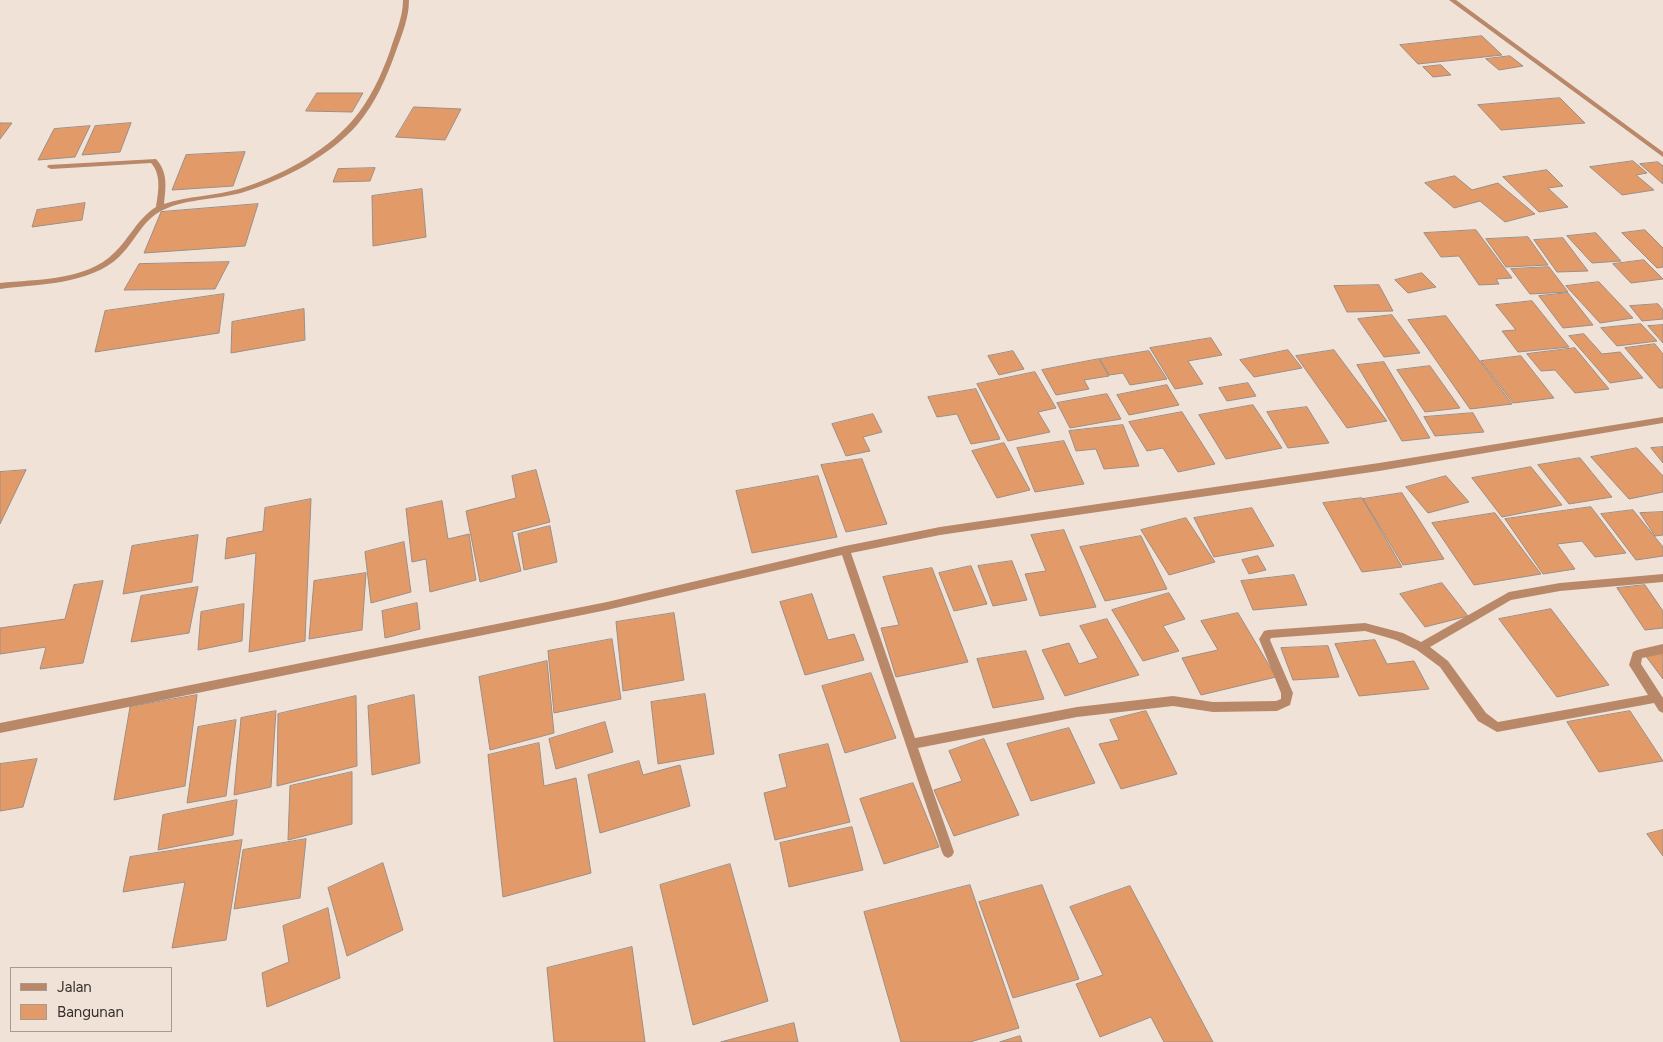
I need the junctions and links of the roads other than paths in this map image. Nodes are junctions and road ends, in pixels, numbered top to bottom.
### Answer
1 (406, 0) edge
2 (1452, 0) edge
3 (1663, 155) edge
4 (51, 167) dead end
5 (160, 208) junction
6 (0, 286) edge
7 (1663, 420) edge
8 (845, 550) junction
9 (1663, 578) edge
10 (1421, 647) junction
11 (1663, 649) edge
12 (1656, 698) junction
13 (1663, 708) edge
14 (0, 728) edge
15 (910, 744) junction
16 (948, 852) dead end

1 - 5 street
2 - 3 street
4 - 5 street
5 - 6 street
7 - 8 street
8 - 14 street
8 - 15 street
9 - 10 street
10 - 12 street
10 - 15 street
11 - 12 street
12 - 13 street
15 - 16 street

